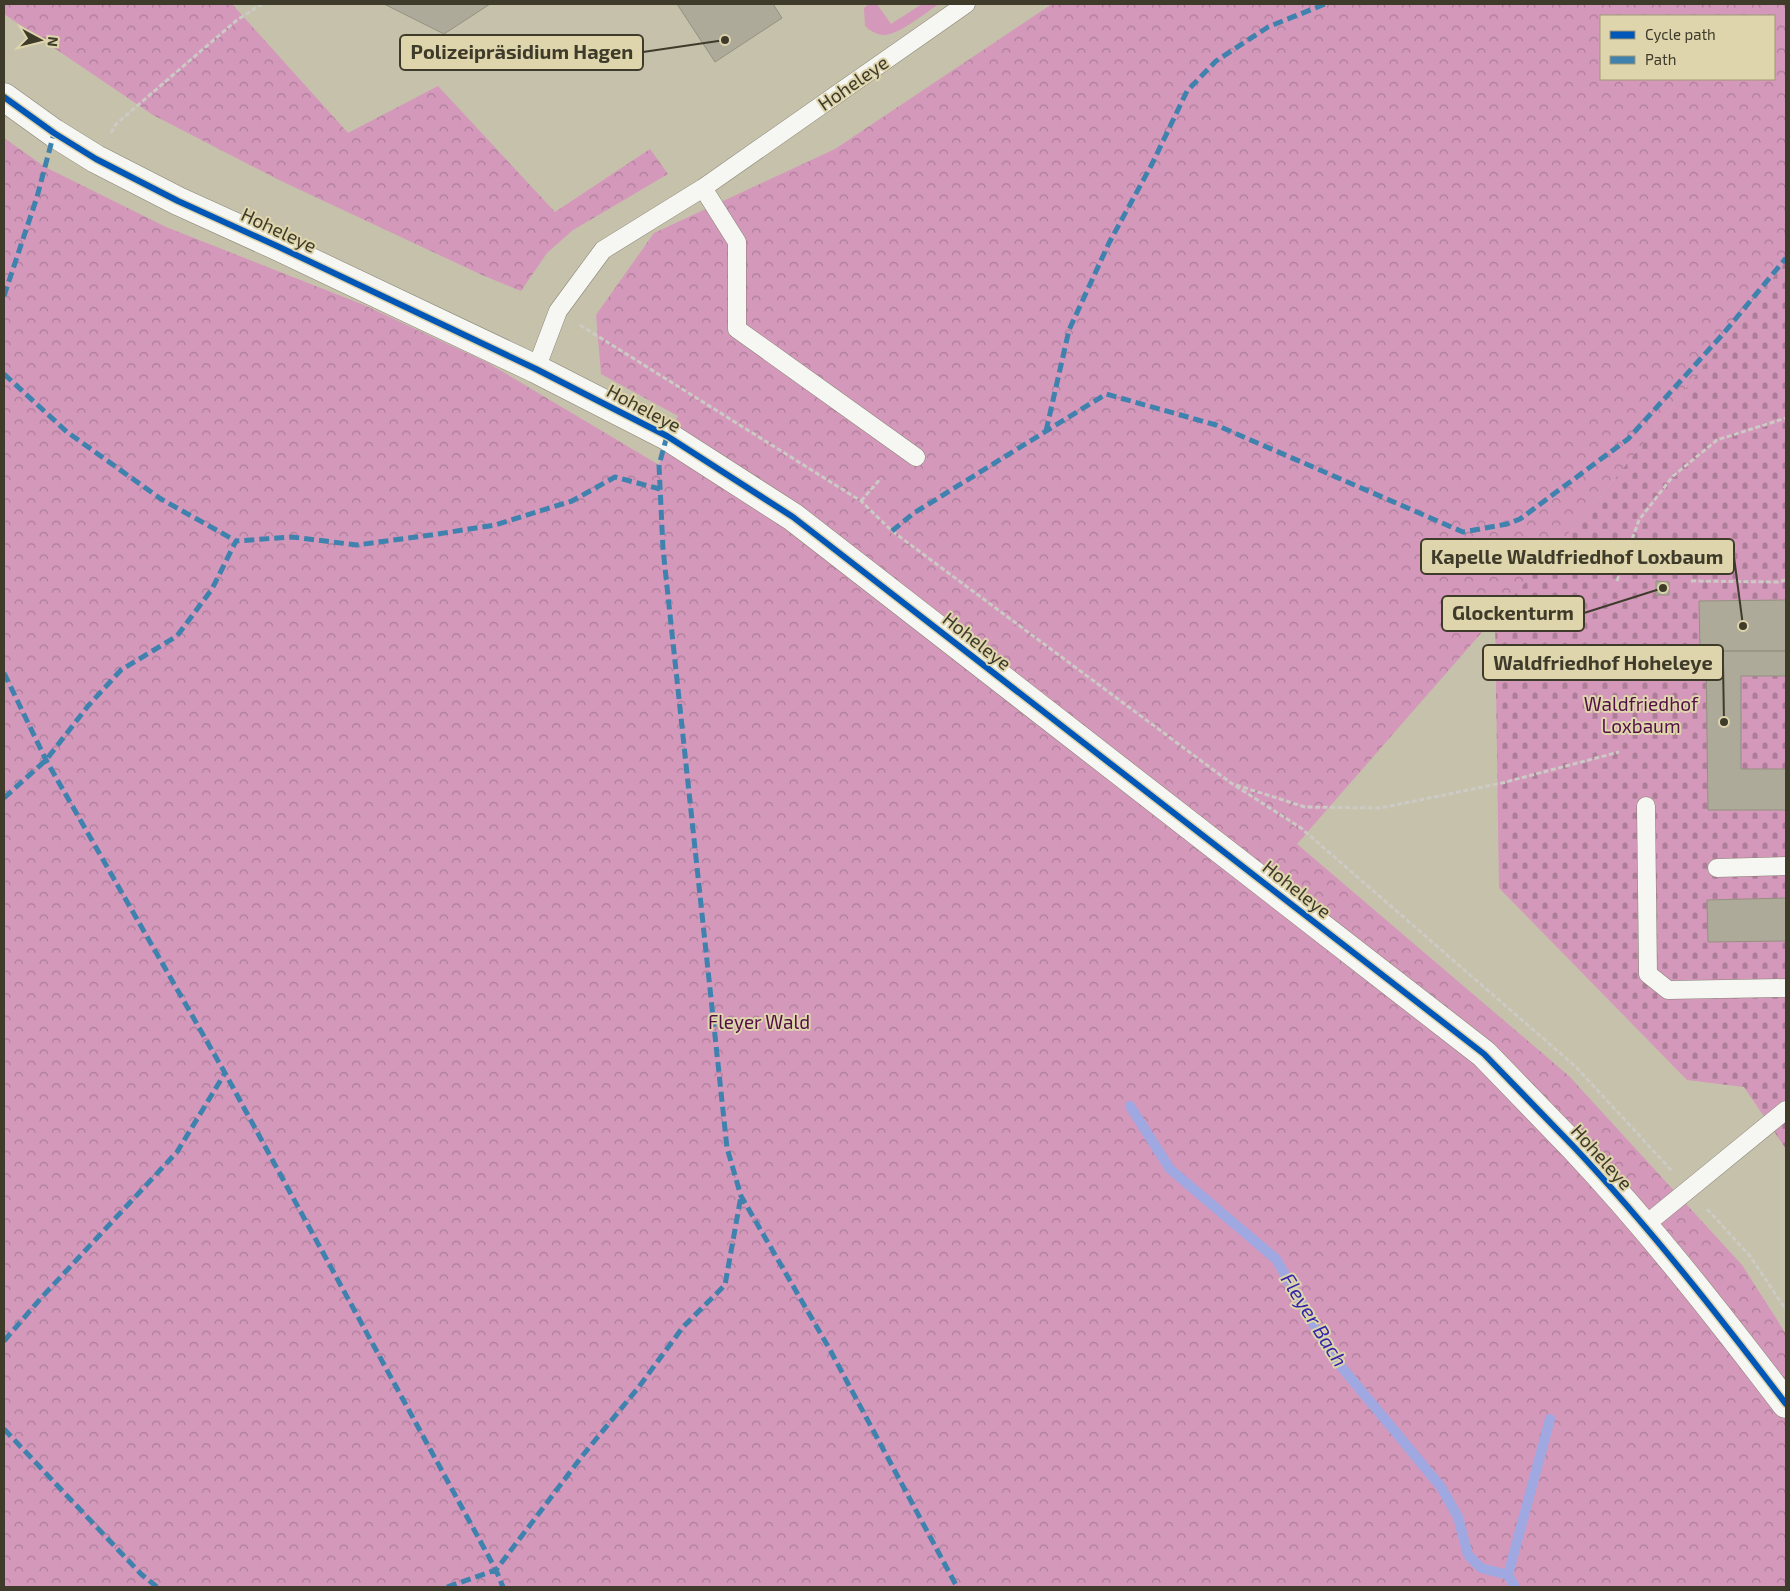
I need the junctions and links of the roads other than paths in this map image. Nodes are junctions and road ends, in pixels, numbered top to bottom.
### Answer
1 (966, 4) edge
2 (4, 97) edge
3 (703, 188) junction
4 (536, 369) junction
5 (916, 457) dead end
6 (1646, 806) dead end
7 (1786, 866) edge
8 (1718, 868) dead end
9 (1786, 988) edge
10 (1786, 1110) edge
11 (1644, 1226) junction
12 (1786, 1404) edge

1 - 3 lane, Hoheleye
2 - 4 street, Hoheleye
3 - 4 lane, Hoheleye
3 - 5 lane
4 - 11 street, Hoheleye
6 - 9 lane
7 - 8 lane
10 - 11 lane
11 - 12 street, Hoheleye

